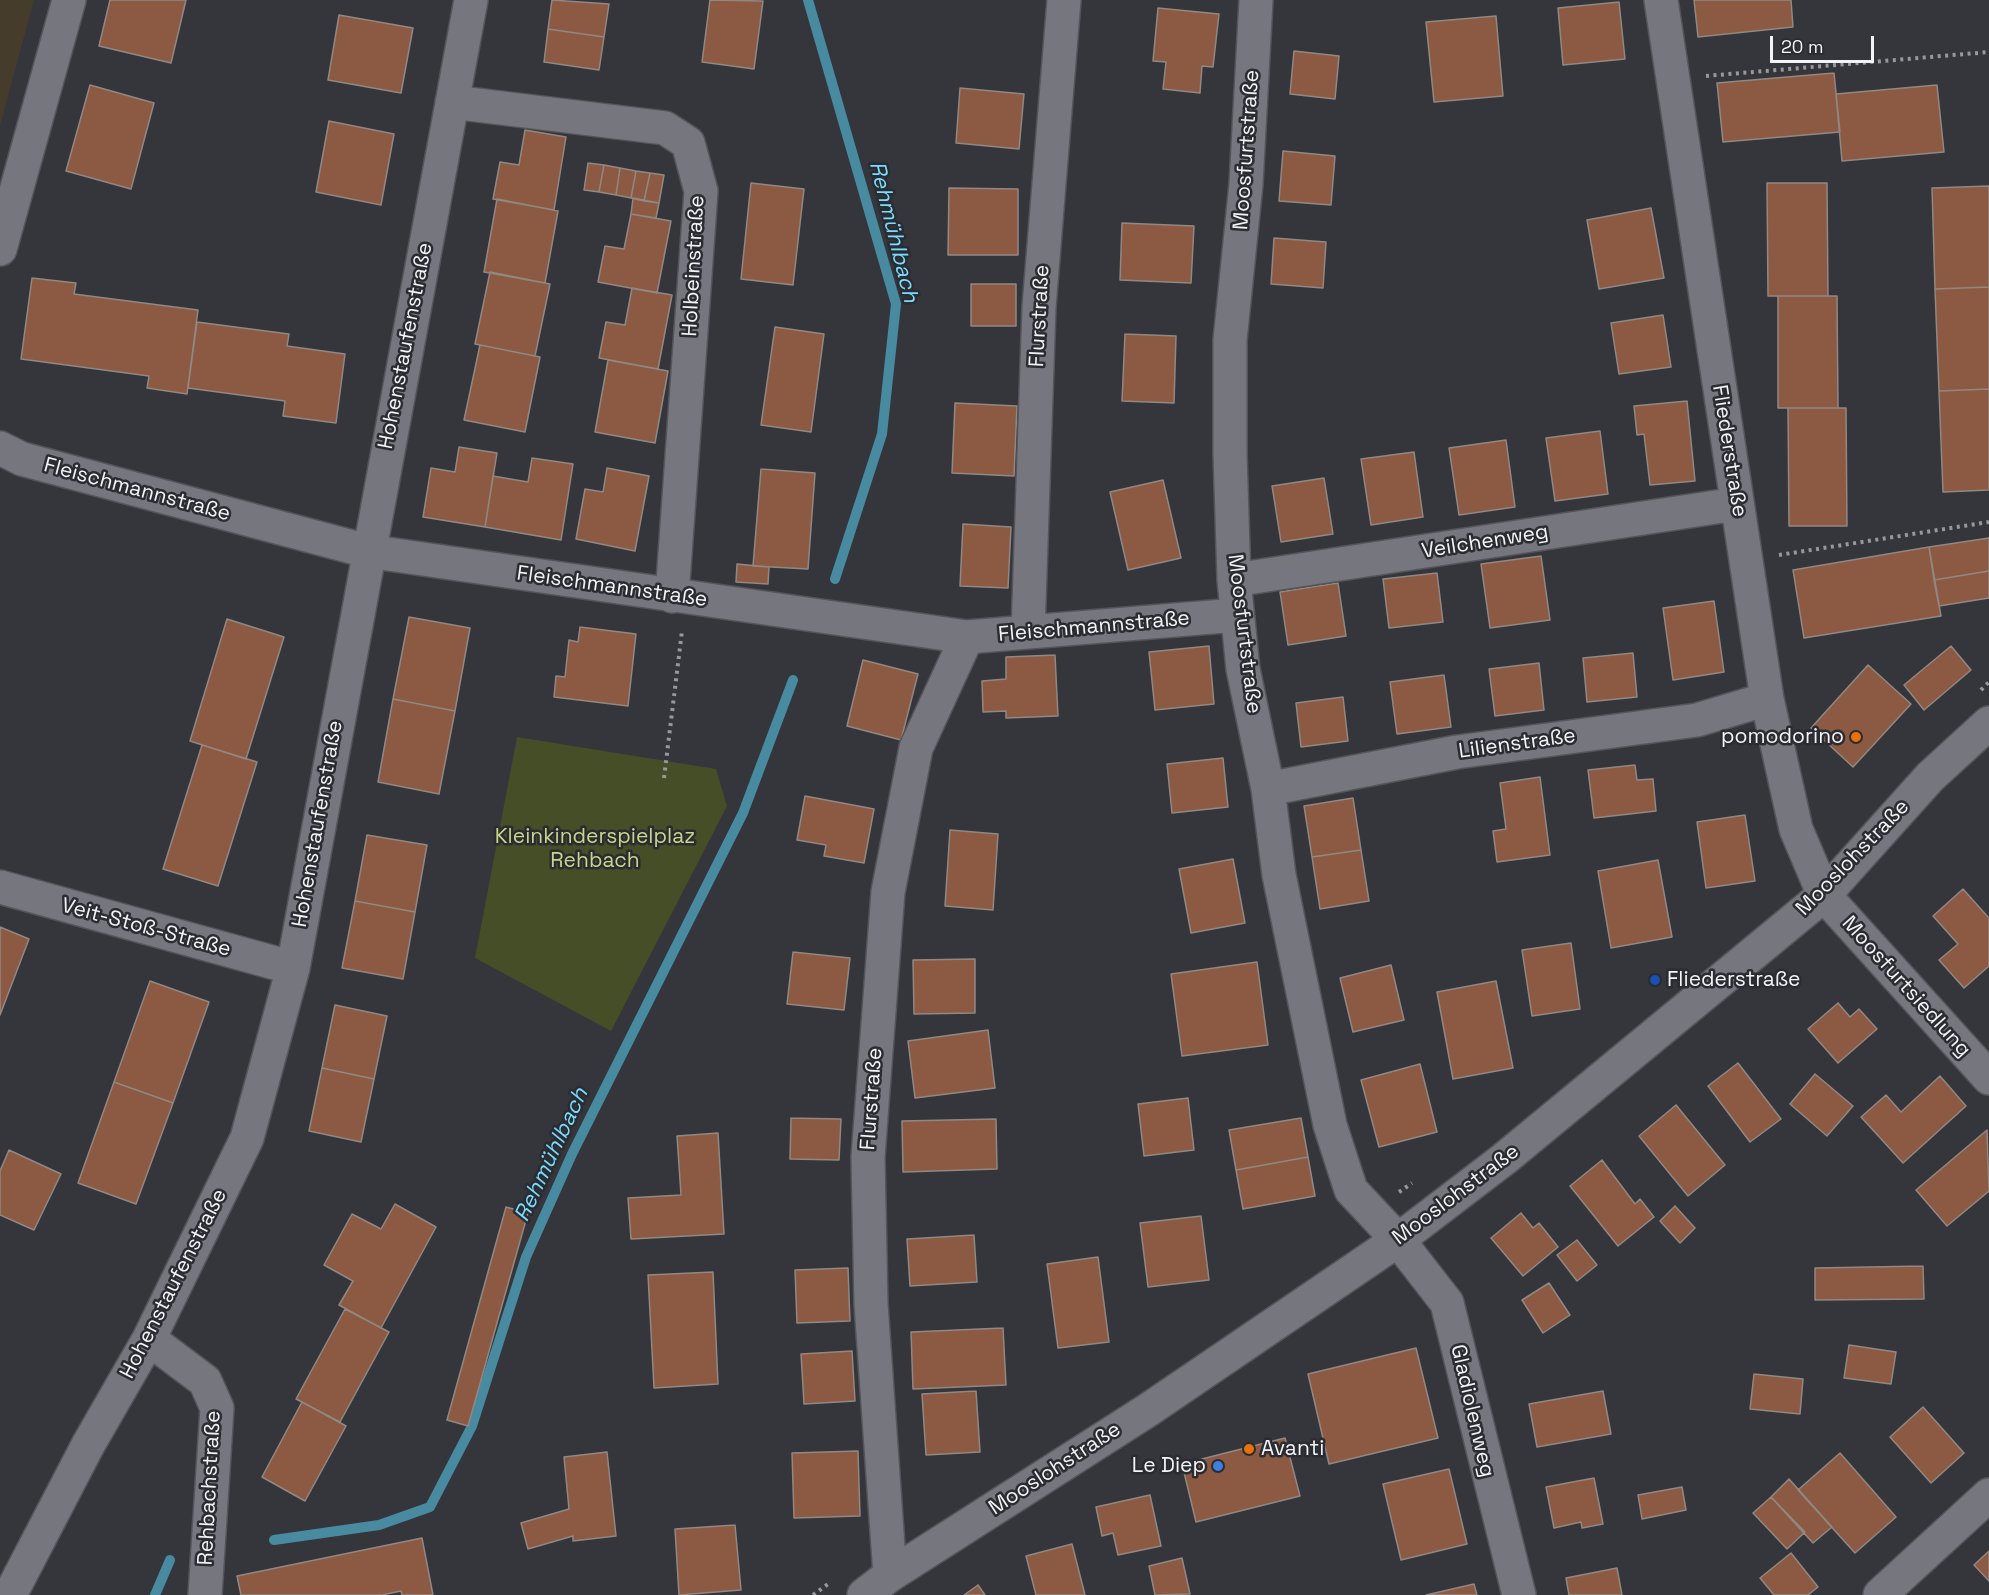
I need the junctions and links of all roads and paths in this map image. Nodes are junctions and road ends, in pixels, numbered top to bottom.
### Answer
1 (69, 0) edge
2 (471, 0) edge
3 (1064, 0) edge
4 (1257, 0) edge
5 (1661, 0) edge
6 (1989, 52) edge
7 (1673, 79) junction
8 (452, 102) junction
9 (0, 249) edge
10 (0, 448) edge
11 (1737, 504) junction
12 (1989, 522) edge
13 (367, 551) junction
14 (1745, 560) junction
15 (1234, 580) junction
16 (672, 596) junction
17 (1237, 615) junction
18 (1028, 632) junction
19 (967, 637) junction
20 (1989, 682) edge
21 (1767, 699) junction
22 (1980, 710) edge
23 (664, 778) dead end
24 (1268, 789) junction
25 (0, 887) edge
26 (1824, 895) junction
27 (293, 968) junction
28 (1989, 1078) edge
29 (1416, 1180) dead end
30 (1371, 1211) junction
31 (1398, 1240) junction
32 (149, 1339) junction
33 (1989, 1495) edge
34 (890, 1575) junction
35 (853, 1585) edge
36 (10, 1595) edge
37 (205, 1595) edge
38 (813, 1595) edge
39 (1519, 1595) edge
40 (1880, 1595) edge

1 - 9 street
2 - 8 street, Hohenstaufenstraße
3 - 18 street, Flurstraße
4 - 15 street, Moosfurtstraße
5 - 7 street, Fliederstraße
6 - 7 path
7 - 11 street, Fliederstraße
8 - 13 street, Hohenstaufenstraße
8 - 16 street, Holbeinstraße
10 - 13 street, Fleischmannstraße
11 - 14 street, Fliederstraße
11 - 15 street, Veilchenweg
12 - 14 path
13 - 16 street, Fleischmannstraße
13 - 27 street, Hohenstaufenstraße
14 - 21 street, Fliederstraße
15 - 17 street, Moosfurtstraße
16 - 19 street, Fleischmannstraße
16 - 23 path
17 - 18 street, Fleischmannstraße
17 - 24 street, Moosfurtstraße
18 - 19 street, Fleischmannstraße
19 - 34 street, Flurstraße
20 - 22 path
21 - 24 street, Lilienstraße
21 - 26 street, Fliederstraße
22 - 26 street, Mooslohstraße
24 - 30 street, Moosfurtstraße
25 - 27 street, Veit-Stoß-Straße
26 - 28 street, Moosfurtsiedlung
26 - 31 street, Mooslohstraße
27 - 32 street, Hohenstaufenstraße
29 - 30 path
30 - 31 street, Moosfurtstraße
31 - 34 street, Mooslohstraße
31 - 39 street, Gladiolenweg
32 - 36 street, Hohenstaufenstraße
32 - 37 street, Rehbachstraße
33 - 40 street
34 - 35 street, Mooslohstraße
35 - 38 path

